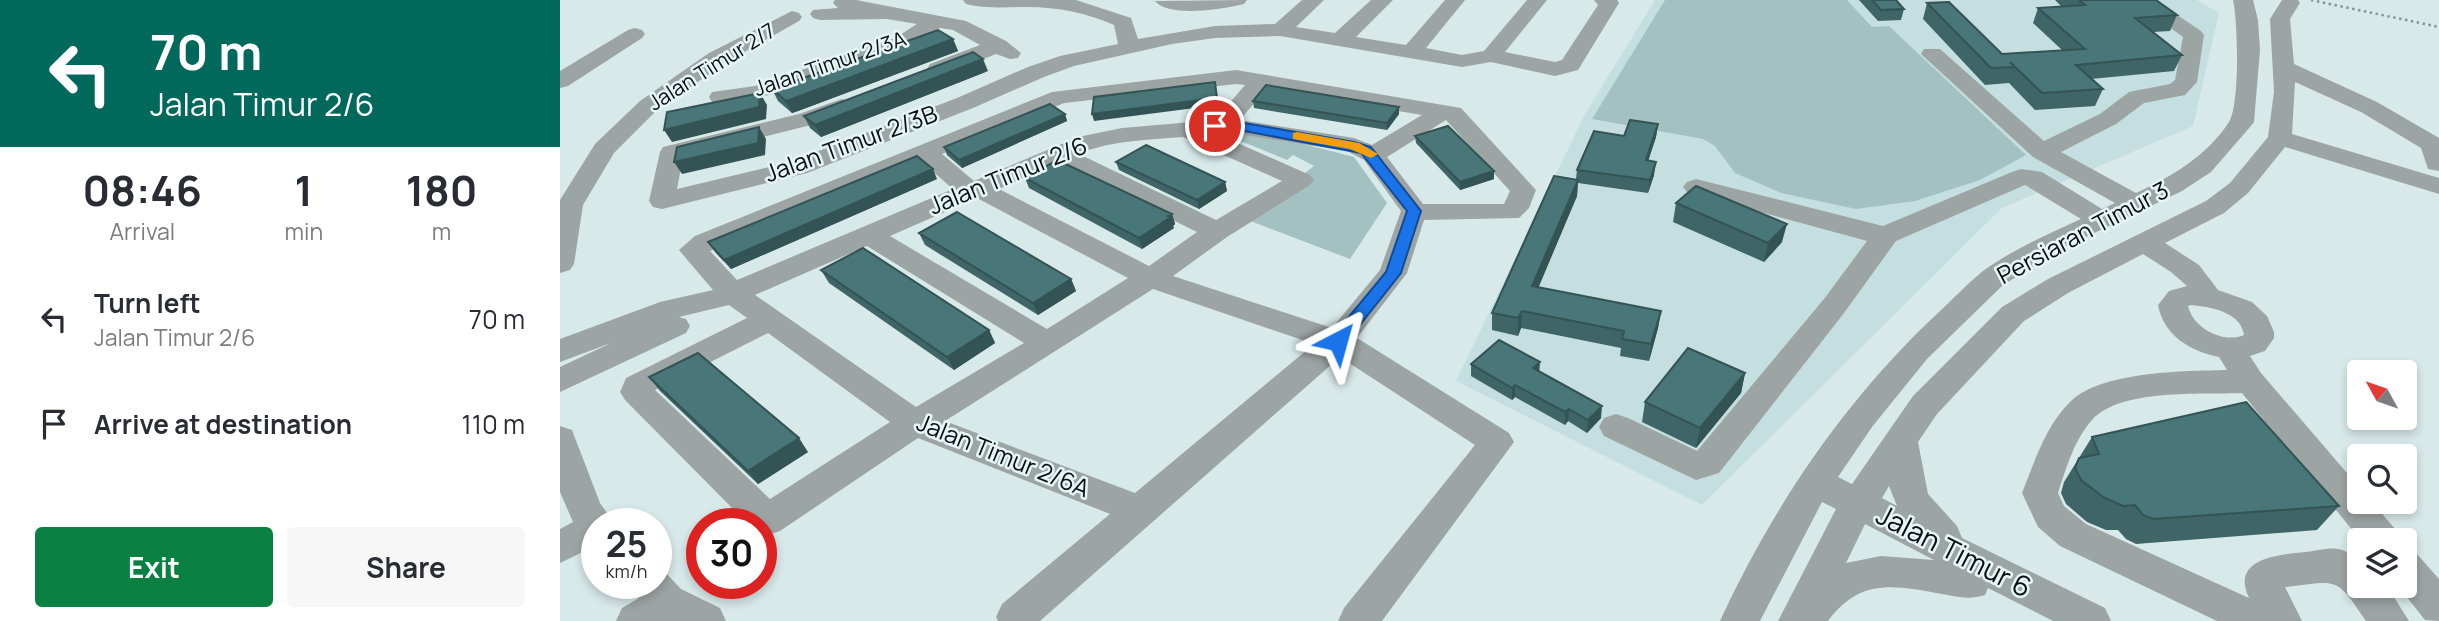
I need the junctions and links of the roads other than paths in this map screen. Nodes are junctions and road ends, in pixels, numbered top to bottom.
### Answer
1 (973, 0) edge
2 (1019, 0) edge
3 (1166, 0) edge
4 (1237, 0) edge
5 (1314, 0) edge
6 (1383, 0) edge
7 (1455, 0) edge
8 (1537, 0) edge
9 (1604, 0) edge
10 (2142, 0) edge
11 (2244, 0) edge
12 (2254, 0) edge
13 (2299, 1) edge
14 (844, 2) edge
15 (790, 4) edge
16 (1093, 4) edge
17 (887, 13) junction
18 (820, 14) junction
19 (1118, 19) junction
20 (937, 21) junction
21 (1280, 30) junction
22 (635, 34) dead end
23 (1340, 40) junction
24 (999, 45) junction
25 (1129, 46) junction
26 (1411, 54) junction
27 (1932, 54) dead end
28 (1491, 55) junction
29 (2284, 68) junction
30 (1036, 72) junction
31 (923, 75) edge
32 (561, 80) edge
33 (1261, 80) junction
34 (1083, 93) junction
35 (720, 97) dead end
36 (859, 99) edge
37 (1444, 111) junction
38 (1223, 126) junction
39 (1184, 129) junction
40 (2280, 138) junction
41 (1087, 142) junction
42 (925, 152) junction
43 (2042, 152) junction
44 (1057, 153) junction
45 (1373, 155) junction
46 (2438, 175) edge
47 (1696, 187) edge
48 (974, 189) junction
49 (2134, 203) junction
50 (1414, 211) junction
51 (2102, 220) junction
52 (1217, 231) junction
53 (868, 235) junction
54 (1886, 235) junction
55 (2145, 243) junction
56 (560, 264) edge
57 (1150, 278) junction
58 (728, 295) junction
59 (2207, 296) junction
60 (769, 320) junction
61 (1338, 341) junction
62 (1047, 343) junction
63 (2228, 347) junction
64 (560, 351) edge
65 (560, 380) edge
66 (2250, 381) junction
67 (915, 423) junction
68 (1616, 427) dead end
69 (560, 439) edge
70 (1901, 440) junction
71 (1811, 490) junction
72 (583, 508) edge
73 (1142, 511) junction
74 (1854, 511) junction
75 (2372, 528) edge
76 (581, 536) edge
77 (560, 548) edge
78 (2347, 571) edge
79 (1973, 573) junction
80 (2417, 582) edge
81 (2373, 598) edge
82 (651, 602) edge
83 (2439, 608) edge
84 (1016, 617) dead end
85 (706, 621) edge
86 (1358, 621) edge
87 (1740, 621) edge
88 (1801, 621) edge
89 (2047, 621) edge
90 (2091, 621) edge
91 (2258, 621) edge
92 (2282, 621) edge
93 (2389, 621) edge

1 - 2 street
2 - 16 street
3 - 4 street
3 - 19 street
5 - 21 street
6 - 23 street
7 - 26 street
8 - 28 street
9 - 28 street
10 - 43 street
11 - 49 street, Persiaran Timur 3
12 - 13 street
13 - 29 street
14 - 17 street
14 - 18 street
15 - 18 street
15 - 56 street, Jalan Timur 2/7
16 - 19 street
17 - 18 street
17 - 20 street
19 - 25 street
20 - 24 street
20 - 35 street, Jalan Timur 2/3A
21 - 23 street, Jalan Timur 2/3B
21 - 25 street, Jalan Timur 2/3B
22 - 32 street
23 - 26 street, Jalan Timur 2/3B
24 - 30 street
24 - 31 street
25 - 30 street, Jalan Timur 2/3B
26 - 28 street, Jalan Timur 2/3B
27 - 43 street
29 - 40 street
29 - 46 street
30 - 36 street, Jalan Timur 2/3B
33 - 34 street
33 - 37 street
33 - 38 street
34 - 41 street
34 - 42 street
37 - 45 street
37 - 50 street
38 - 39 street, Jalan Timur 2/6
38 - 45 street, Jalan Timur 2/6
39 - 41 street, Jalan Timur 2/6
39 - 52 street
40 - 46 street
40 - 55 street, Persiaran Timur 3
41 - 44 street, Jalan Timur 2/6
42 - 48 street
42 - 58 street, Jalan Timur 2/6A
43 - 49 street
44 - 48 street, Jalan Timur 2/6
44 - 52 street
45 - 50 street
47 - 54 street
48 - 53 street, Jalan Timur 2/6
48 - 57 street
49 - 51 street, Persiaran Timur 3
50 - 61 street
51 - 54 street
51 - 71 street, Persiaran Timur 3
52 - 57 street
53 - 58 street, Jalan Timur 2/6
53 - 62 street
54 - 68 street
55 - 59 street
55 - 70 street, Persiaran Timur 3
57 - 61 street
57 - 62 street
58 - 60 street, Jalan Timur 2/6A
58 - 64 street
58 - 65 street
59 - 63 street
59 - 63 street
60 - 67 street, Jalan Timur 2/6A
60 - 67 street
61 - 73 street
61 - 86 street
62 - 67 street
63 - 66 street
66 - 75 street
66 - 91 street
67 - 73 street, Jalan Timur 2/6A
69 - 72 street
70 - 74 street, Persiaran Timur 3
70 - 79 street
71 - 74 street, Jalan Timur 6
71 - 87 street, Persiaran Timur 3
73 - 84 street
74 - 79 street, Jalan Timur 6
74 - 88 street, Persiaran Timur 3
76 - 77 street
78 - 92 street
79 - 88 street
79 - 89 street, Jalan Timur 6
79 - 90 street, Jalan Timur 6
80 - 83 street
81 - 93 street
82 - 85 street

